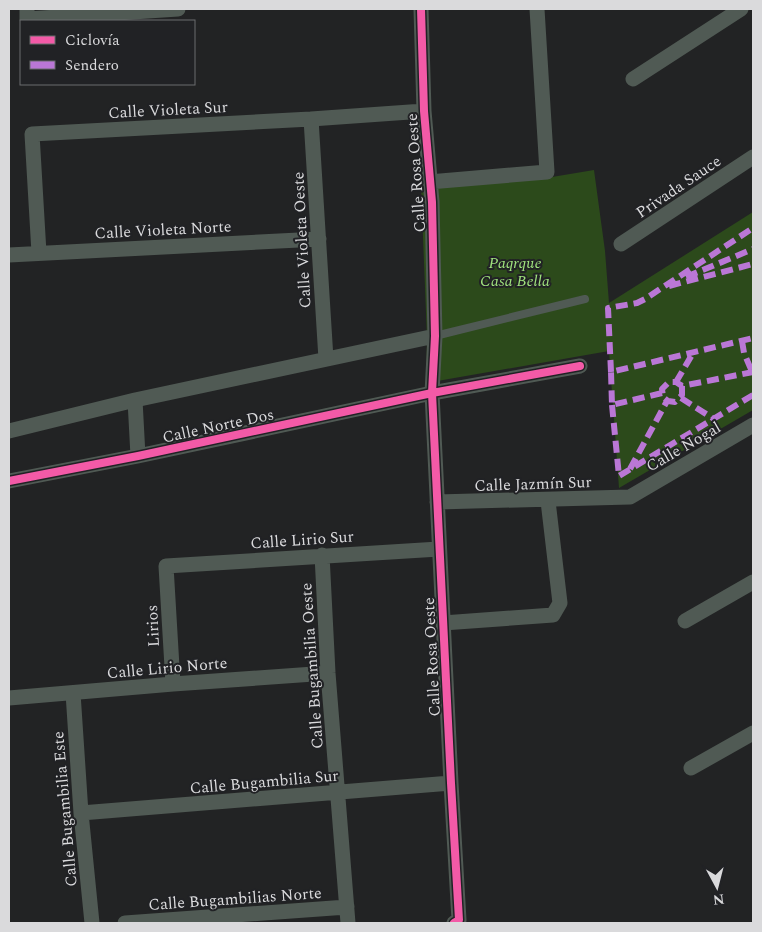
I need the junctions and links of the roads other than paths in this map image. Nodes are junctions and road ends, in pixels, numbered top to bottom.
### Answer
1 (178, 9) edge
2 (421, 9) edge
3 (537, 9) edge
4 (741, 9) edge
5 (27, 14) edge
6 (633, 79) dead end
7 (424, 111) junction
8 (311, 119) junction
9 (753, 157) edge
10 (429, 182) junction
11 (319, 239) junction
12 (621, 244) dead end
13 (39, 253) junction
14 (9, 254) edge
15 (585, 299) dead end
16 (435, 336) junction
17 (326, 359) junction
18 (580, 366) dead end
19 (432, 393) junction
20 (135, 400) junction
21 (753, 425) edge
22 (9, 430) edge
23 (138, 456) junction
24 (9, 481) edge
25 (630, 497) joint
26 (548, 500) junction
27 (437, 502) junction
28 (439, 548) junction
29 (322, 555) junction
30 (166, 566) joint
31 (753, 582) edge
32 (685, 621) dead end
33 (443, 623) junction
34 (328, 673) junction
35 (173, 684) junction
36 (73, 692) junction
37 (9, 698) edge
38 (753, 733) edge
39 (691, 768) dead end
40 (451, 783) junction
41 (338, 793) junction
42 (80, 813) junction
43 (347, 907) junction
44 (457, 922) edge
45 (92, 923) edge
46 (125, 923) edge
47 (348, 923) edge

1 - 5 street
2 - 7 street, Calle Rosa Oeste
3 - 10 street
4 - 6 street
7 - 8 street, Calle Violeta Sur
7 - 10 street, Calle Rosa Oeste
8 - 11 street, Calle Violeta Oeste
8 - 13 street, Calle Violeta Sur
9 - 12 street, Privada Sauce
10 - 16 street, Calle Rosa Oeste
11 - 13 street, Calle Violeta Norte
11 - 17 street, Calle Violeta Oeste
13 - 14 street, Calle Violeta Norte
15 - 16 lane
16 - 17 street
16 - 19 street, Calle Rosa Oeste
17 - 20 street
18 - 19 street, Calle Norte Dos
19 - 23 street, Calle Norte Dos
19 - 27 street, Calle Rosa Oeste
20 - 22 street
20 - 23 street
21 - 25 street, Calle Nogal
23 - 24 street, Calle Norte Dos
25 - 26 street, Calle Jazmín Sur
26 - 27 street, Calle Jazmín Sur
26 - 33 street
27 - 28 street, Calle Rosa Oeste
28 - 29 street, Calle Lirio Sur
28 - 33 street, Calle Rosa Oeste
29 - 30 street, Calle Lirio Sur
29 - 34 street, Calle Bugambilia Oeste
30 - 35 street, Lirios
31 - 32 street
33 - 40 street, Calle Rosa Oeste
34 - 35 street, Calle Lirio Norte
34 - 41 street, Calle Bugambilia Oeste
35 - 36 street, Calle Lirio Norte
36 - 37 street, Calle Lirio Norte
36 - 42 street, Calle Bugambilia Este
38 - 39 street
40 - 41 street, Calle Bugambilia Sur
40 - 44 street, Calle Rosa Oeste
41 - 42 street, Calle Bugambilia Sur
41 - 43 street, Calle Bugambilia Oeste
42 - 45 street, Calle Bugambilia Este
43 - 46 street, Calle Bugambilias Norte
43 - 47 street, Calle Bugambilia Oeste

